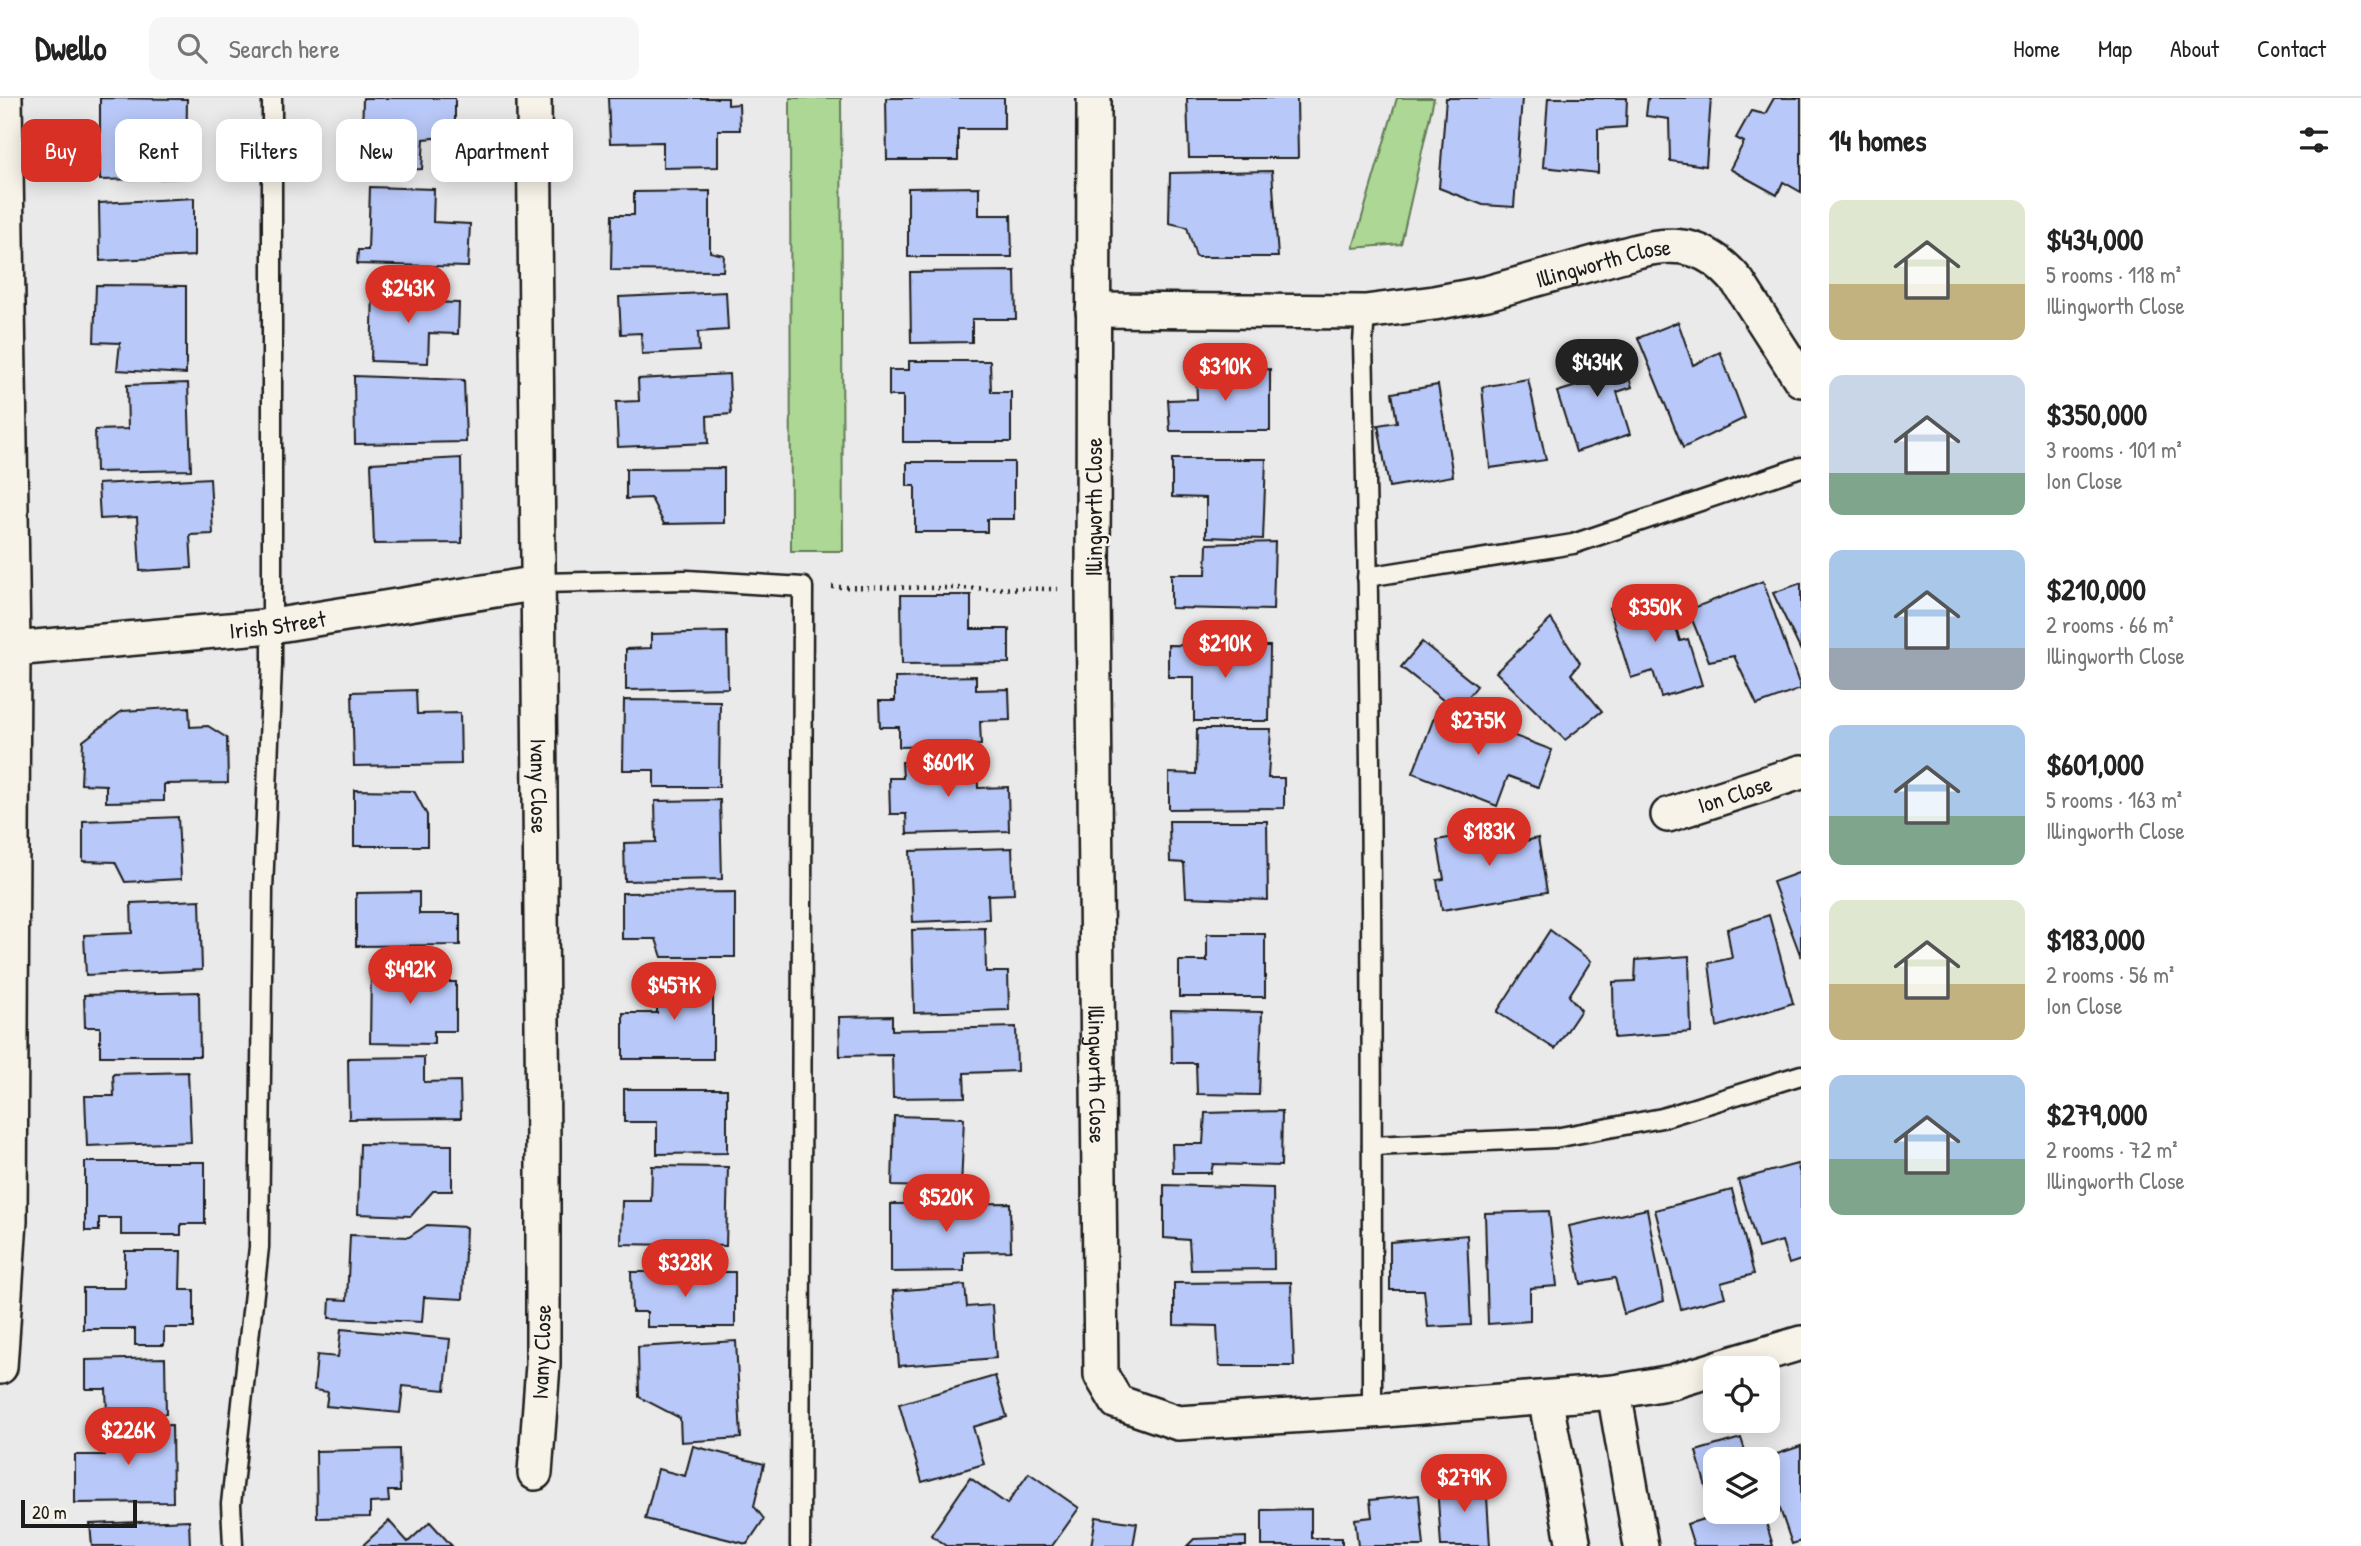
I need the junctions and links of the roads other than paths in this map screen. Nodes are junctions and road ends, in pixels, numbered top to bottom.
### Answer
1 (5, 98) edge
2 (272, 98) edge
3 (534, 98) edge
4 (1094, 98) edge
5 (1093, 310) junction
6 (1364, 312) junction
7 (1801, 380) edge
8 (1801, 467) edge
9 (1367, 577) junction
10 (539, 583) junction
11 (272, 626) junction
12 (4, 650) edge
13 (1801, 772) edge
14 (1668, 815) dead end
15 (1801, 1075) edge
16 (1373, 1146) junction
17 (1801, 1343) edge
18 (1758, 1356) edge
19 (0, 1367) edge
20 (1703, 1373) edge
21 (1614, 1392) junction
22 (1545, 1398) junction
23 (1372, 1411) junction
24 (535, 1473) dead end
25 (233, 1546) edge
26 (800, 1546) edge
27 (1574, 1546) edge
28 (1641, 1546) edge

1 - 12 street
2 - 11 lane
3 - 10 street, Ivany Close
4 - 5 street, Illingworth Close
5 - 6 street, Illingworth Close
5 - 23 street, Illingworth Close
6 - 7 street, Illingworth Close
6 - 9 lane
8 - 9 lane
9 - 16 lane
10 - 11 street, Irish Street
10 - 24 street, Ivany Close
10 - 26 lane
11 - 12 street, Irish Street
11 - 25 lane
12 - 19 street
13 - 14 street, Ion Close
15 - 16 lane
16 - 23 lane
17 - 18 street, Illingworth Close
20 - 21 street, Illingworth Close
21 - 22 street, Illingworth Close
21 - 28 street
22 - 23 street, Illingworth Close
22 - 27 street

